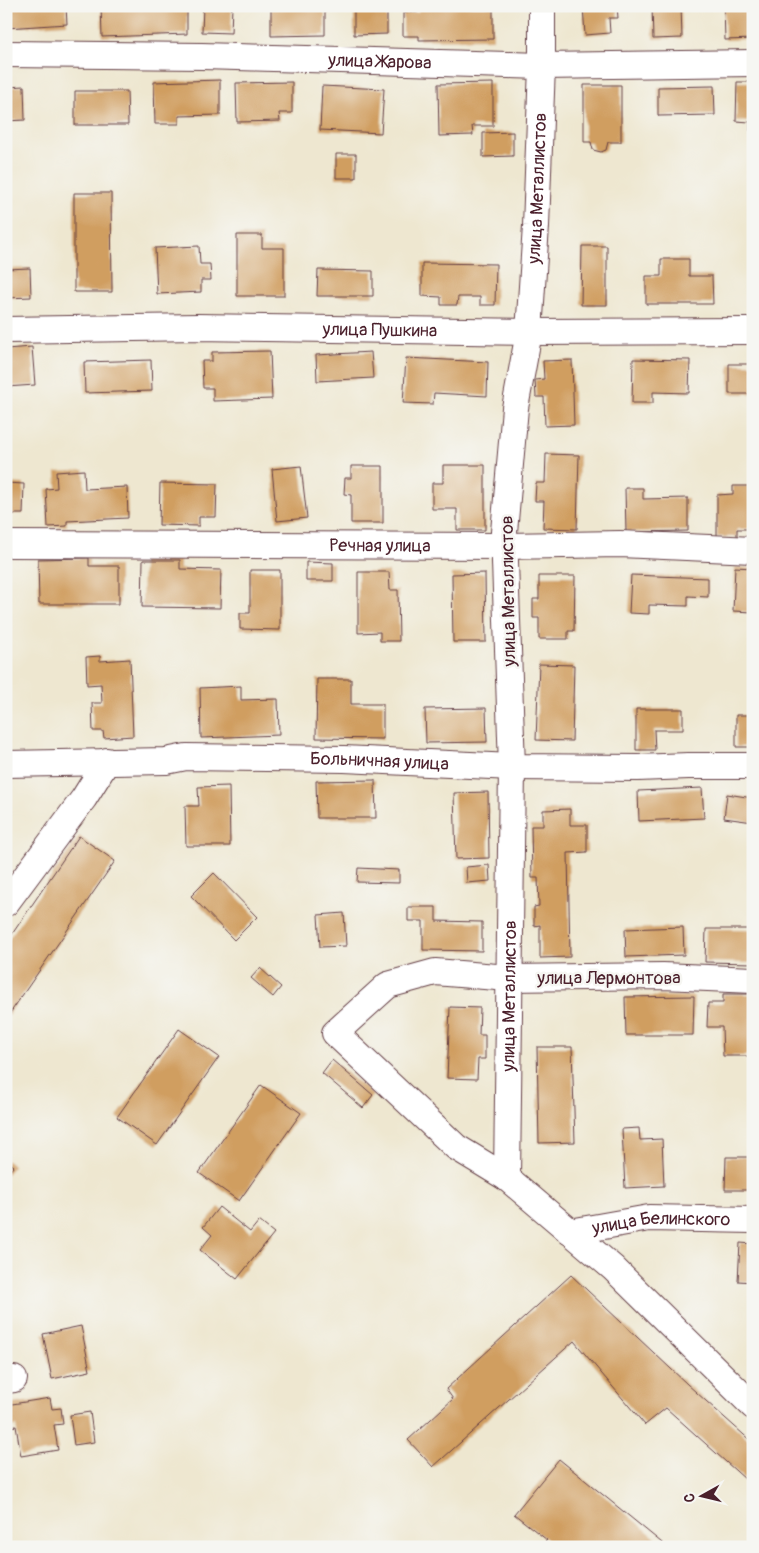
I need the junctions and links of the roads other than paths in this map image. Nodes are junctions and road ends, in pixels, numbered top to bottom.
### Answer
1 (542, 6) edge
2 (6, 54) edge
3 (753, 63) edge
4 (542, 66) junction
5 (6, 330) edge
6 (529, 332) junction
7 (753, 332) edge
8 (6, 544) edge
9 (505, 546) junction
10 (753, 550) edge
11 (107, 761) junction
12 (6, 764) edge
13 (753, 766) edge
14 (512, 767) junction
15 (6, 903) edge
16 (509, 978) junction
17 (753, 980) edge
18 (507, 1178) junction
19 (753, 1220) edge
20 (570, 1232) junction
21 (753, 1406) edge

1 - 4 street, улица Металлистов
2 - 4 street, улица Жарова
3 - 4 street, улица Жарова
4 - 6 street, улица Металлистов
5 - 6 street, улица Пушкина
6 - 7 street, улица Пушкина
6 - 9 street, улица Металлистов
8 - 9 street, Речная улица
9 - 10 street, Речная улица
9 - 14 street, улица Металлистов
11 - 12 street, Больничная улица
11 - 14 street, Больничная улица
11 - 15 street
13 - 14 street, Больничная улица
14 - 16 street, улица Металлистов
16 - 17 street, улица Лермонтова
16 - 18 street, улица Металлистов
16 - 18 street, улица Лермонтова
18 - 20 street
19 - 20 street, улица Белинского
20 - 21 street

